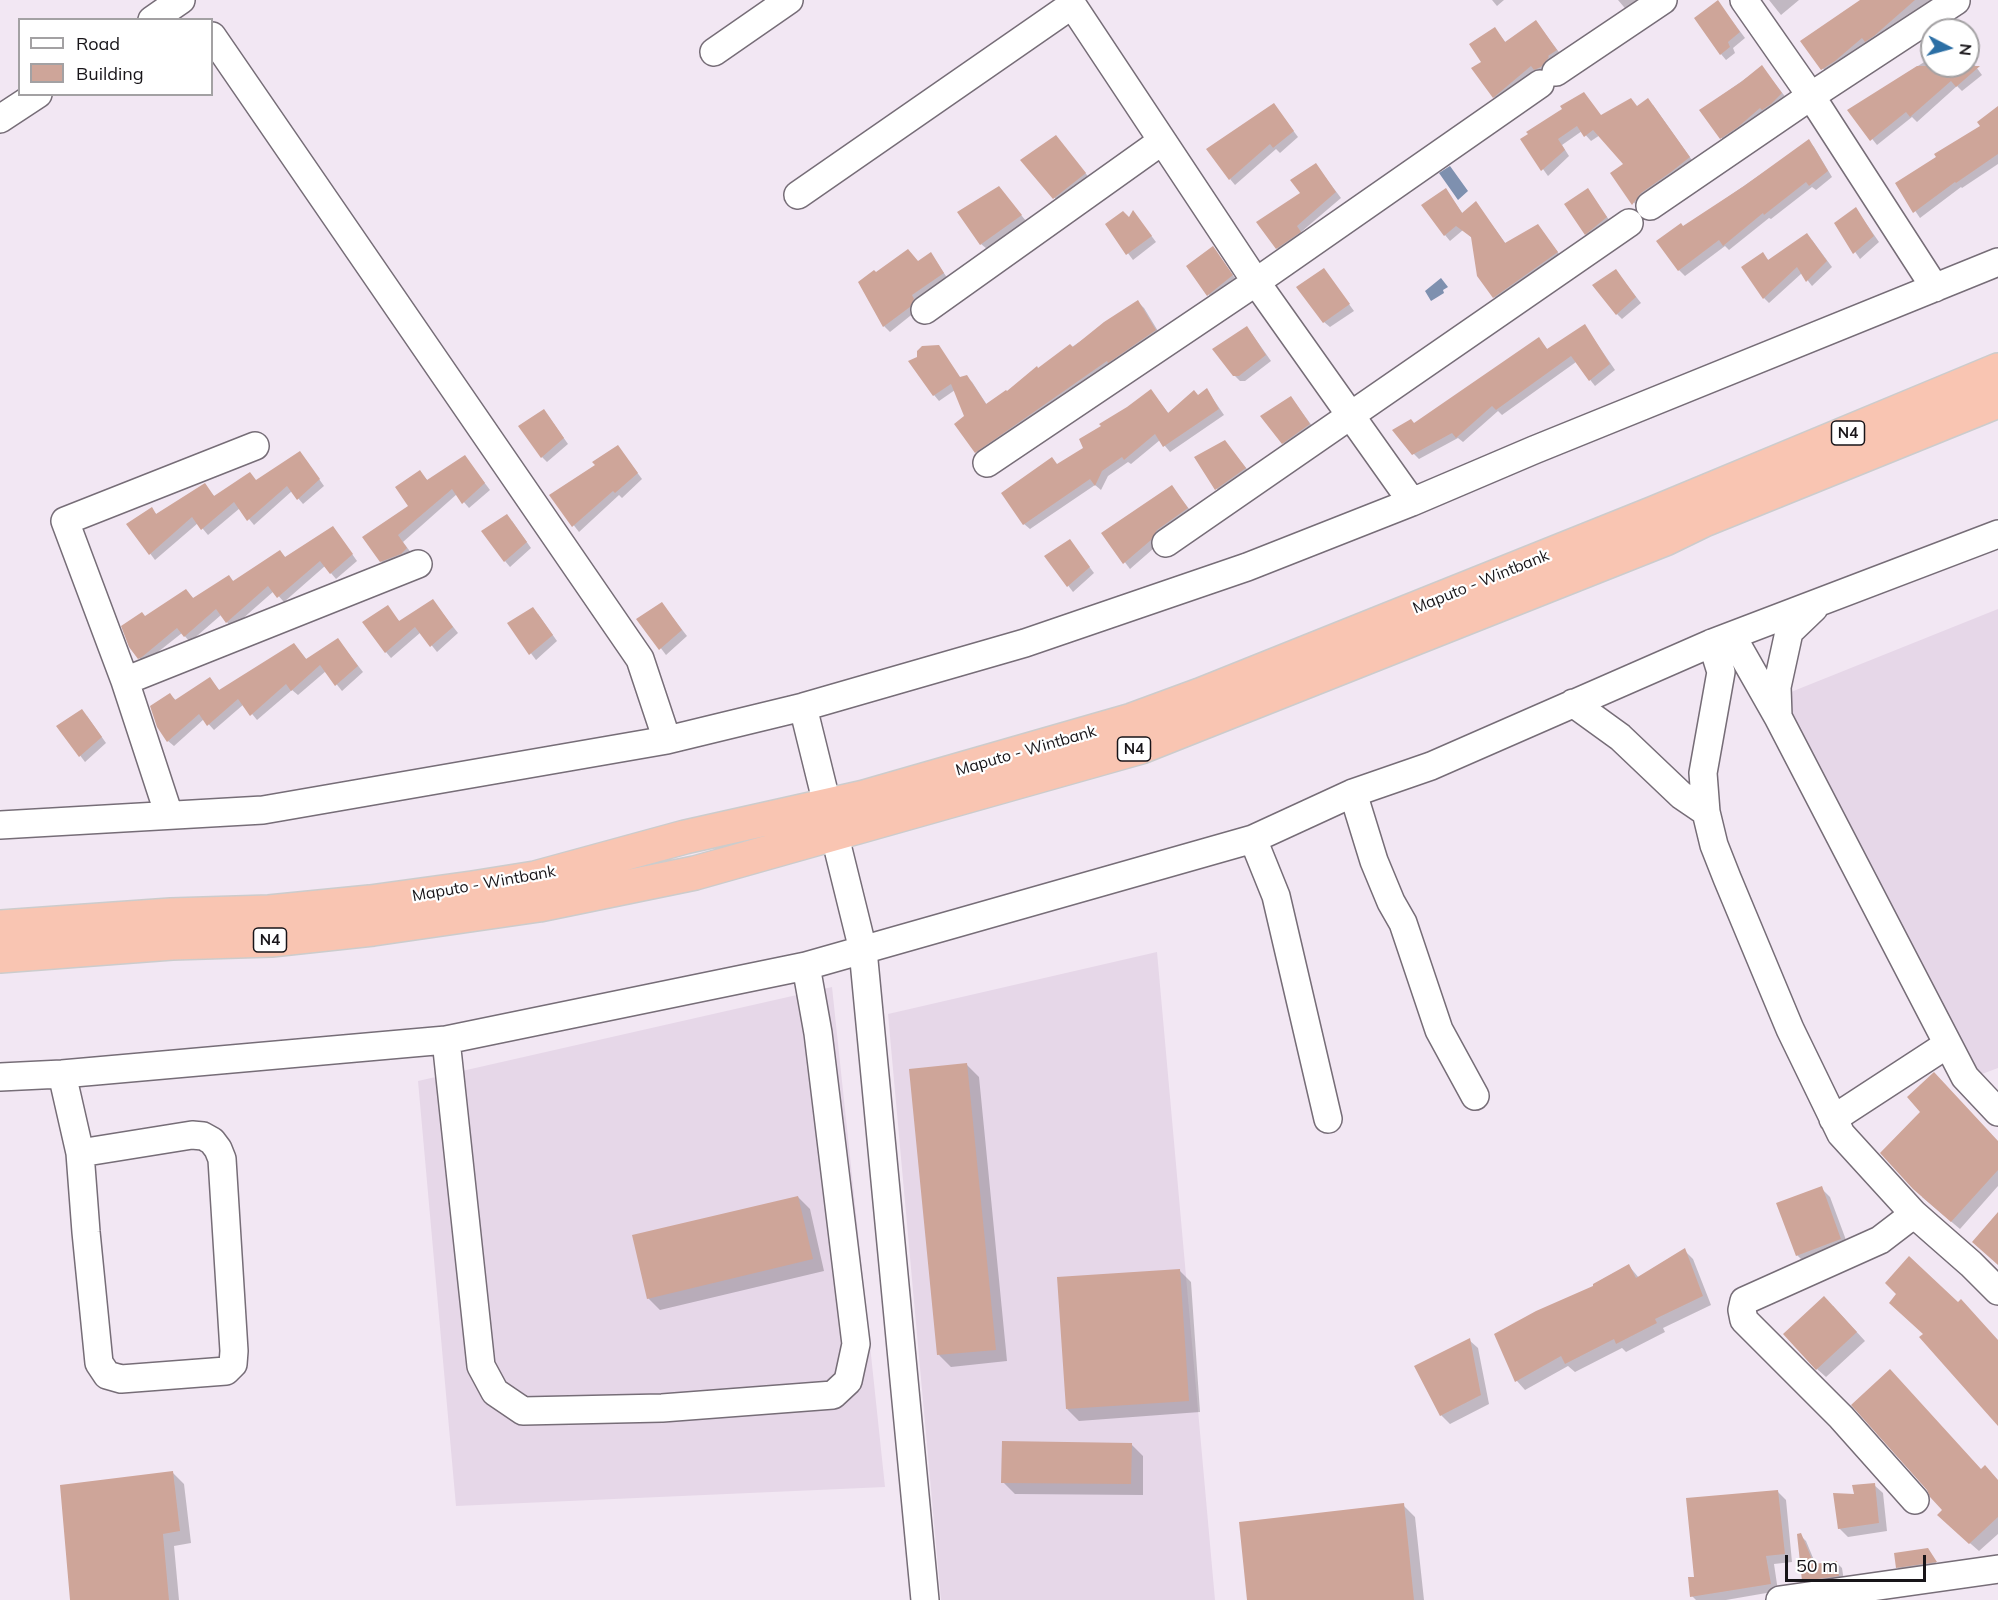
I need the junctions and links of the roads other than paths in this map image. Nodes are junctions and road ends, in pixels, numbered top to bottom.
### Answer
1 (181, 0) edge
2 (789, 0) edge
3 (1663, 0) edge
4 (1744, 0) edge
5 (1956, 1) edge
6 (1070, 3) edge
7 (155, 18) edge
8 (213, 37) edge
9 (714, 52) dead end
10 (35, 96) edge
11 (1811, 96) junction
12 (0, 119) edge
13 (1162, 141) junction
14 (798, 195) dead end
15 (1650, 206) dead end
16 (1629, 223) dead end
17 (1998, 261) edge
18 (1256, 282) junction
19 (1935, 288) junction
20 (925, 310) dead end
21 (1998, 370) edge
22 (1998, 401) edge
23 (1351, 416) junction
24 (255, 446) dead end
25 (987, 463) dead end
26 (1412, 502) junction
27 (1998, 534) edge
28 (1166, 543) dead end
29 (418, 564) dead end
30 (1824, 599) junction
31 (1722, 639) junction
32 (125, 681) junction
33 (1574, 703) junction
34 (803, 707) junction
35 (1778, 717) junction
36 (667, 740) junction
37 (1353, 793) junction
38 (1706, 812) junction
39 (169, 815) junction
40 (831, 820) junction
41 (0, 825) edge
42 (1253, 840) junction
43 (0, 927) edge
44 (863, 950) junction
45 (0, 956) edge
46 (806, 966) junction
47 (446, 1040) junction
48 (1948, 1044) junction
49 (62, 1074) junction
50 (0, 1077) edge
51 (1474, 1096) dead end
52 (1998, 1112) edge
53 (1328, 1119) dead end
54 (1833, 1119) junction
55 (80, 1153) junction
56 (1914, 1214) junction
57 (1998, 1291) edge
58 (1915, 1500) dead end
59 (1998, 1569) edge
60 (1820, 1597) edge
61 (925, 1600) edge
62 (1780, 1600) edge

1 - 7 street
2 - 9 street
3 - 18 street
4 - 11 street
5 - 11 street
6 - 13 street
6 - 14 street
8 - 36 street
10 - 12 street
11 - 15 street
11 - 19 street
13 - 18 street
13 - 20 street
16 - 23 street
17 - 19 street
18 - 23 street
18 - 25 street
19 - 26 street
21 - 40 highway, Maputo - Wintbank / N4
22 - 40 highway, Maputo - Wintbank / N4
23 - 26 street
23 - 28 street
24 - 32 street
26 - 34 street
27 - 30 street
29 - 32 street
30 - 31 street
30 - 35 street
31 - 33 street
31 - 35 street
31 - 38 street
32 - 39 street
33 - 37 street
33 - 38 street
34 - 36 street
34 - 40 street
35 - 48 street
36 - 39 street
37 - 42 street
37 - 51 street
38 - 54 street
39 - 41 street
40 - 43 highway, Maputo - Wintbank / N4
40 - 44 street
40 - 45 highway, Maputo - Wintbank / N4
42 - 44 street
42 - 53 street
44 - 46 street
44 - 61 street
46 - 47 street
46 - 47 street
47 - 49 street
48 - 52 street
48 - 54 street
49 - 50 street
49 - 55 street
54 - 56 street
55 - 55 street
56 - 57 street
56 - 58 street
59 - 60 street
60 - 62 street

